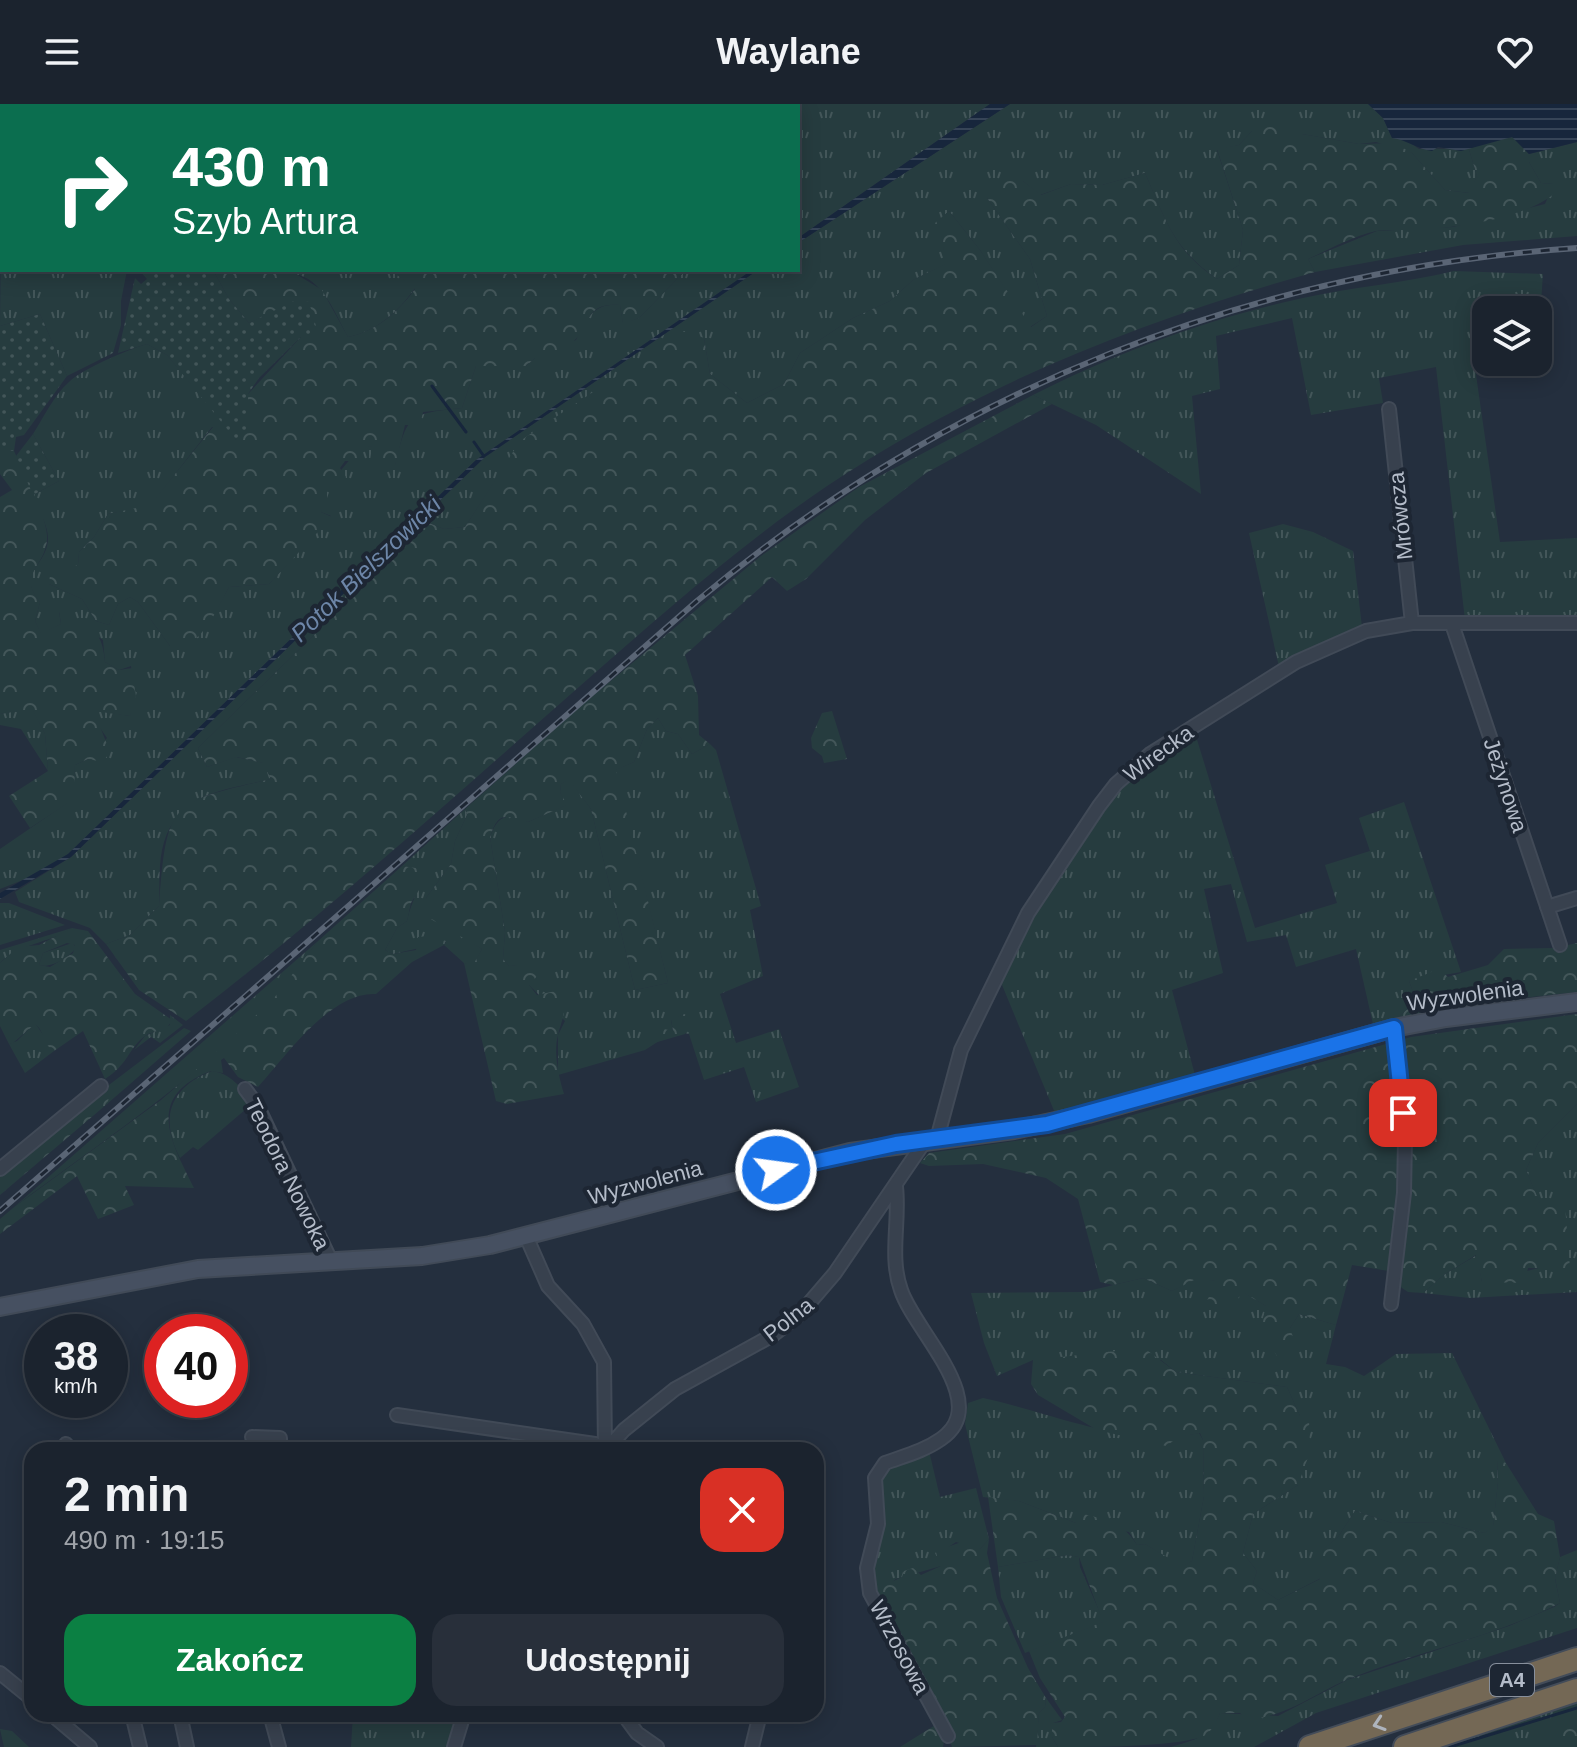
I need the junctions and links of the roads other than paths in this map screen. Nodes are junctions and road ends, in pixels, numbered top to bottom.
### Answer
1 (1389, 409) dead end
2 (1412, 623) junction
3 (1577, 623) edge
4 (1452, 624) junction
5 (1577, 898) edge
6 (1547, 907) junction
7 (1560, 945) dead end
8 (1577, 1002) edge
9 (1394, 1028) junction
10 (101, 1086) dead end
11 (245, 1089) dead end
12 (931, 1140) junction
13 (0, 1169) edge
14 (896, 1187) junction
15 (526, 1236) junction
16 (330, 1259) junction
17 (1391, 1304) dead end
18 (0, 1307) edge
19 (397, 1415) dead end
20 (252, 1437) dead end
21 (280, 1442) edge
22 (581, 1442) edge
23 (605, 1442) edge
24 (614, 1442) edge
25 (1577, 1659) edge
26 (0, 1673) edge
27 (1577, 1690) edge
28 (24, 1692) edge
29 (60, 1722) edge
30 (134, 1722) edge
31 (182, 1722) edge
32 (272, 1722) edge
33 (462, 1722) edge
34 (629, 1722) edge
35 (758, 1722) edge
36 (948, 1736) dead end
37 (90, 1747) edge
38 (140, 1747) edge
39 (187, 1747) edge
40 (279, 1747) edge
41 (454, 1747) edge
42 (657, 1747) edge
43 (752, 1747) edge
44 (1310, 1747) edge
45 (1405, 1747) edge

1 - 2 street, Mrówcza
2 - 4 street, Wirecka
2 - 12 street, Wirecka
3 - 4 street, Wirecka
4 - 6 street, Jeżynowa
5 - 6 street
6 - 7 street, Jeżynowa
8 - 9 street, Wyzwolenia
9 - 12 street, Wyzwolenia
9 - 17 street
10 - 13 street
11 - 16 street, Teodora Nowoka
12 - 14 street, Polna
12 - 15 street, Wyzwolenia
14 - 24 street, Polna
14 - 36 street, Wrzosowa
15 - 16 street, Wyzwolenia
15 - 23 street
16 - 18 street, Wyzwolenia
19 - 22 street
20 - 21 street
25 -> 44 highway, A4
26 - 28 street
27 - 45 highway, A4
29 - 37 street
30 - 38 street
31 - 39 street
32 - 40 street
33 - 41 street
34 - 42 street
35 - 43 street

